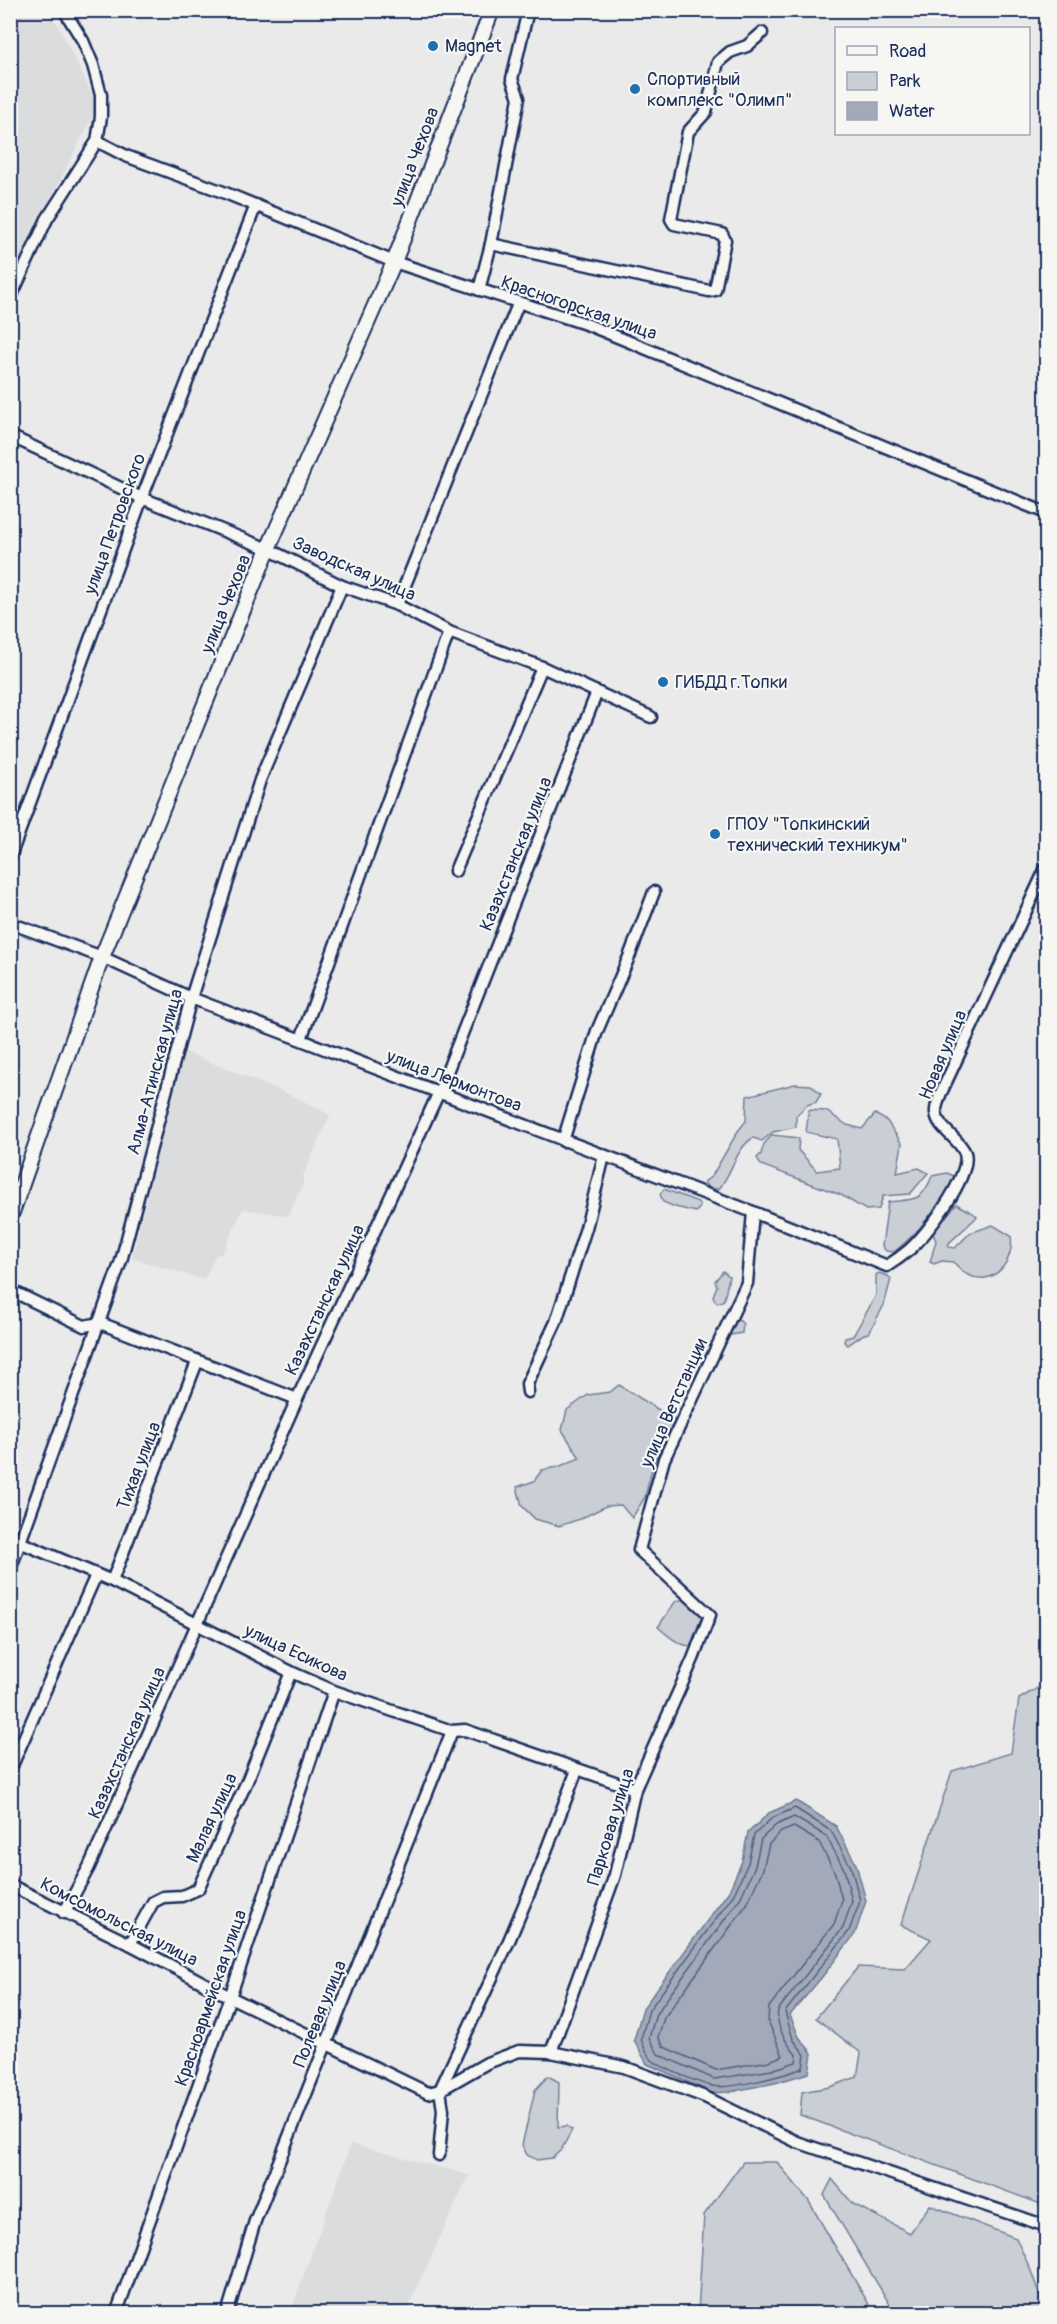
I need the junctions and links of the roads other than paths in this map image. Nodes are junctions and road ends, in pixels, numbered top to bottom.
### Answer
1 (64, 10) edge
2 (492, 10) edge
3 (528, 10) edge
4 (762, 33) dead end
5 (97, 141) junction
6 (256, 205) junction
7 (491, 244) junction
8 (394, 262) junction
9 (479, 290) junction
10 (10, 299) edge
11 (518, 304) junction
12 (10, 436) edge
13 (142, 498) junction
14 (1047, 513) edge
15 (268, 549) junction
16 (342, 586) junction
17 (397, 605) junction
18 (448, 632) junction
19 (542, 667) junction
20 (597, 692) junction
21 (651, 717) dead end
22 (10, 857) edge
23 (1047, 868) edge
24 (455, 871) dead end
25 (654, 892) dead end
26 (10, 923) edge
27 (102, 957) junction
28 (191, 998) junction
29 (301, 1039) junction
30 (439, 1092) junction
31 (563, 1141) junction
32 (604, 1156) junction
33 (753, 1212) junction
34 (10, 1218) edge
35 (887, 1266) joint
36 (10, 1290) edge
37 (100, 1323) junction
38 (197, 1362) junction
39 (528, 1392) dead end
40 (297, 1399) junction
41 (10, 1538) edge
42 (21, 1544) junction
43 (10, 1570) edge
44 (96, 1575) junction
45 (112, 1581) junction
46 (710, 1615) joint
47 (198, 1624) junction
48 (291, 1672) junction
49 (334, 1691) junction
50 (452, 1731) junction
51 (10, 1770) edge
52 (577, 1770) junction
53 (636, 1790) junction
54 (10, 1885) edge
55 (64, 1913) junction
56 (130, 1944) junction
57 (230, 1997) junction
58 (326, 2044) junction
59 (552, 2052) junction
60 (440, 2090) junction
61 (439, 2155) dead end
62 (1047, 2226) edge
63 (116, 2313) edge
64 (227, 2313) edge

1 - 5 street
2 - 8 street, улица Чехова
3 - 7 street
4 - 7 street
5 - 6 street, Красногорская улица
5 - 10 street
6 - 8 street, Красногорская улица
6 - 13 street, улица Петровского
7 - 9 street
8 - 9 street, Красногорская улица
8 - 15 street, улица Чехова
9 - 11 street, Красногорская улица
11 - 14 street, Красногорская улица
11 - 17 street
12 - 13 street, Заводская улица
13 - 15 street, Заводская улица
13 - 22 street, улица Петровского
15 - 16 street, Заводская улица
15 - 27 street, улица Чехова
16 - 17 street, Заводская улица
16 - 28 street, Алма-Атинская улица
17 - 18 street, Заводская улица
18 - 19 street, Заводская улица
18 - 29 street
19 - 20 street, Заводская улица
19 - 24 street
20 - 21 street, Заводская улица
20 - 30 street, Казахстанская улица
23 - 35 street, Новая улица
25 - 31 street
26 - 27 street, улица Лермонтова
27 - 28 street, улица Лермонтова
27 - 34 street, улица Чехова
28 - 29 street, улица Лермонтова
28 - 37 street, Алма-Атинская улица
29 - 30 street, улица Лермонтова
30 - 31 street, улица Лермонтова
30 - 40 street, Казахстанская улица
31 - 32 street, улица Лермонтова
32 - 33 street, улица Лермонтова
32 - 39 street
33 - 35 street, улица Лермонтова
33 - 46 street, улица Ветстанции
36 - 37 street
37 - 38 street
37 - 42 street, Алма-Атинская улица
38 - 40 street
38 - 45 street, Тихая улица
40 - 47 street, Казахстанская улица
41 - 42 street, улица Есикова
42 - 43 street, Алма-Атинская улица
42 - 44 street, улица Есикова
44 - 45 street, улица Есикова
44 - 51 street
45 - 47 street, улица Есикова
46 - 53 street, Парковая улица
47 - 48 street, улица Есикова
47 - 55 street, Казахстанская улица
48 - 49 street, улица Есикова
48 - 56 street, Малая улица
49 - 50 street, улица Есикова
49 - 57 street, Красноармейская улица
50 - 52 street, улица Есикова
50 - 58 street, Полевая улица
52 - 53 street, улица Есикова
52 - 60 street
53 - 59 street, Парковая улица
54 - 55 street, Комсомольская улица
55 - 56 street, Комсомольская улица
56 - 57 street, Комсомольская улица
57 - 58 street, Комсомольская улица
57 - 63 street, Красноармейская улица
58 - 60 street, Комсомольская улица
58 - 64 street, Полевая улица
59 - 60 street
59 - 62 street
60 - 61 street

